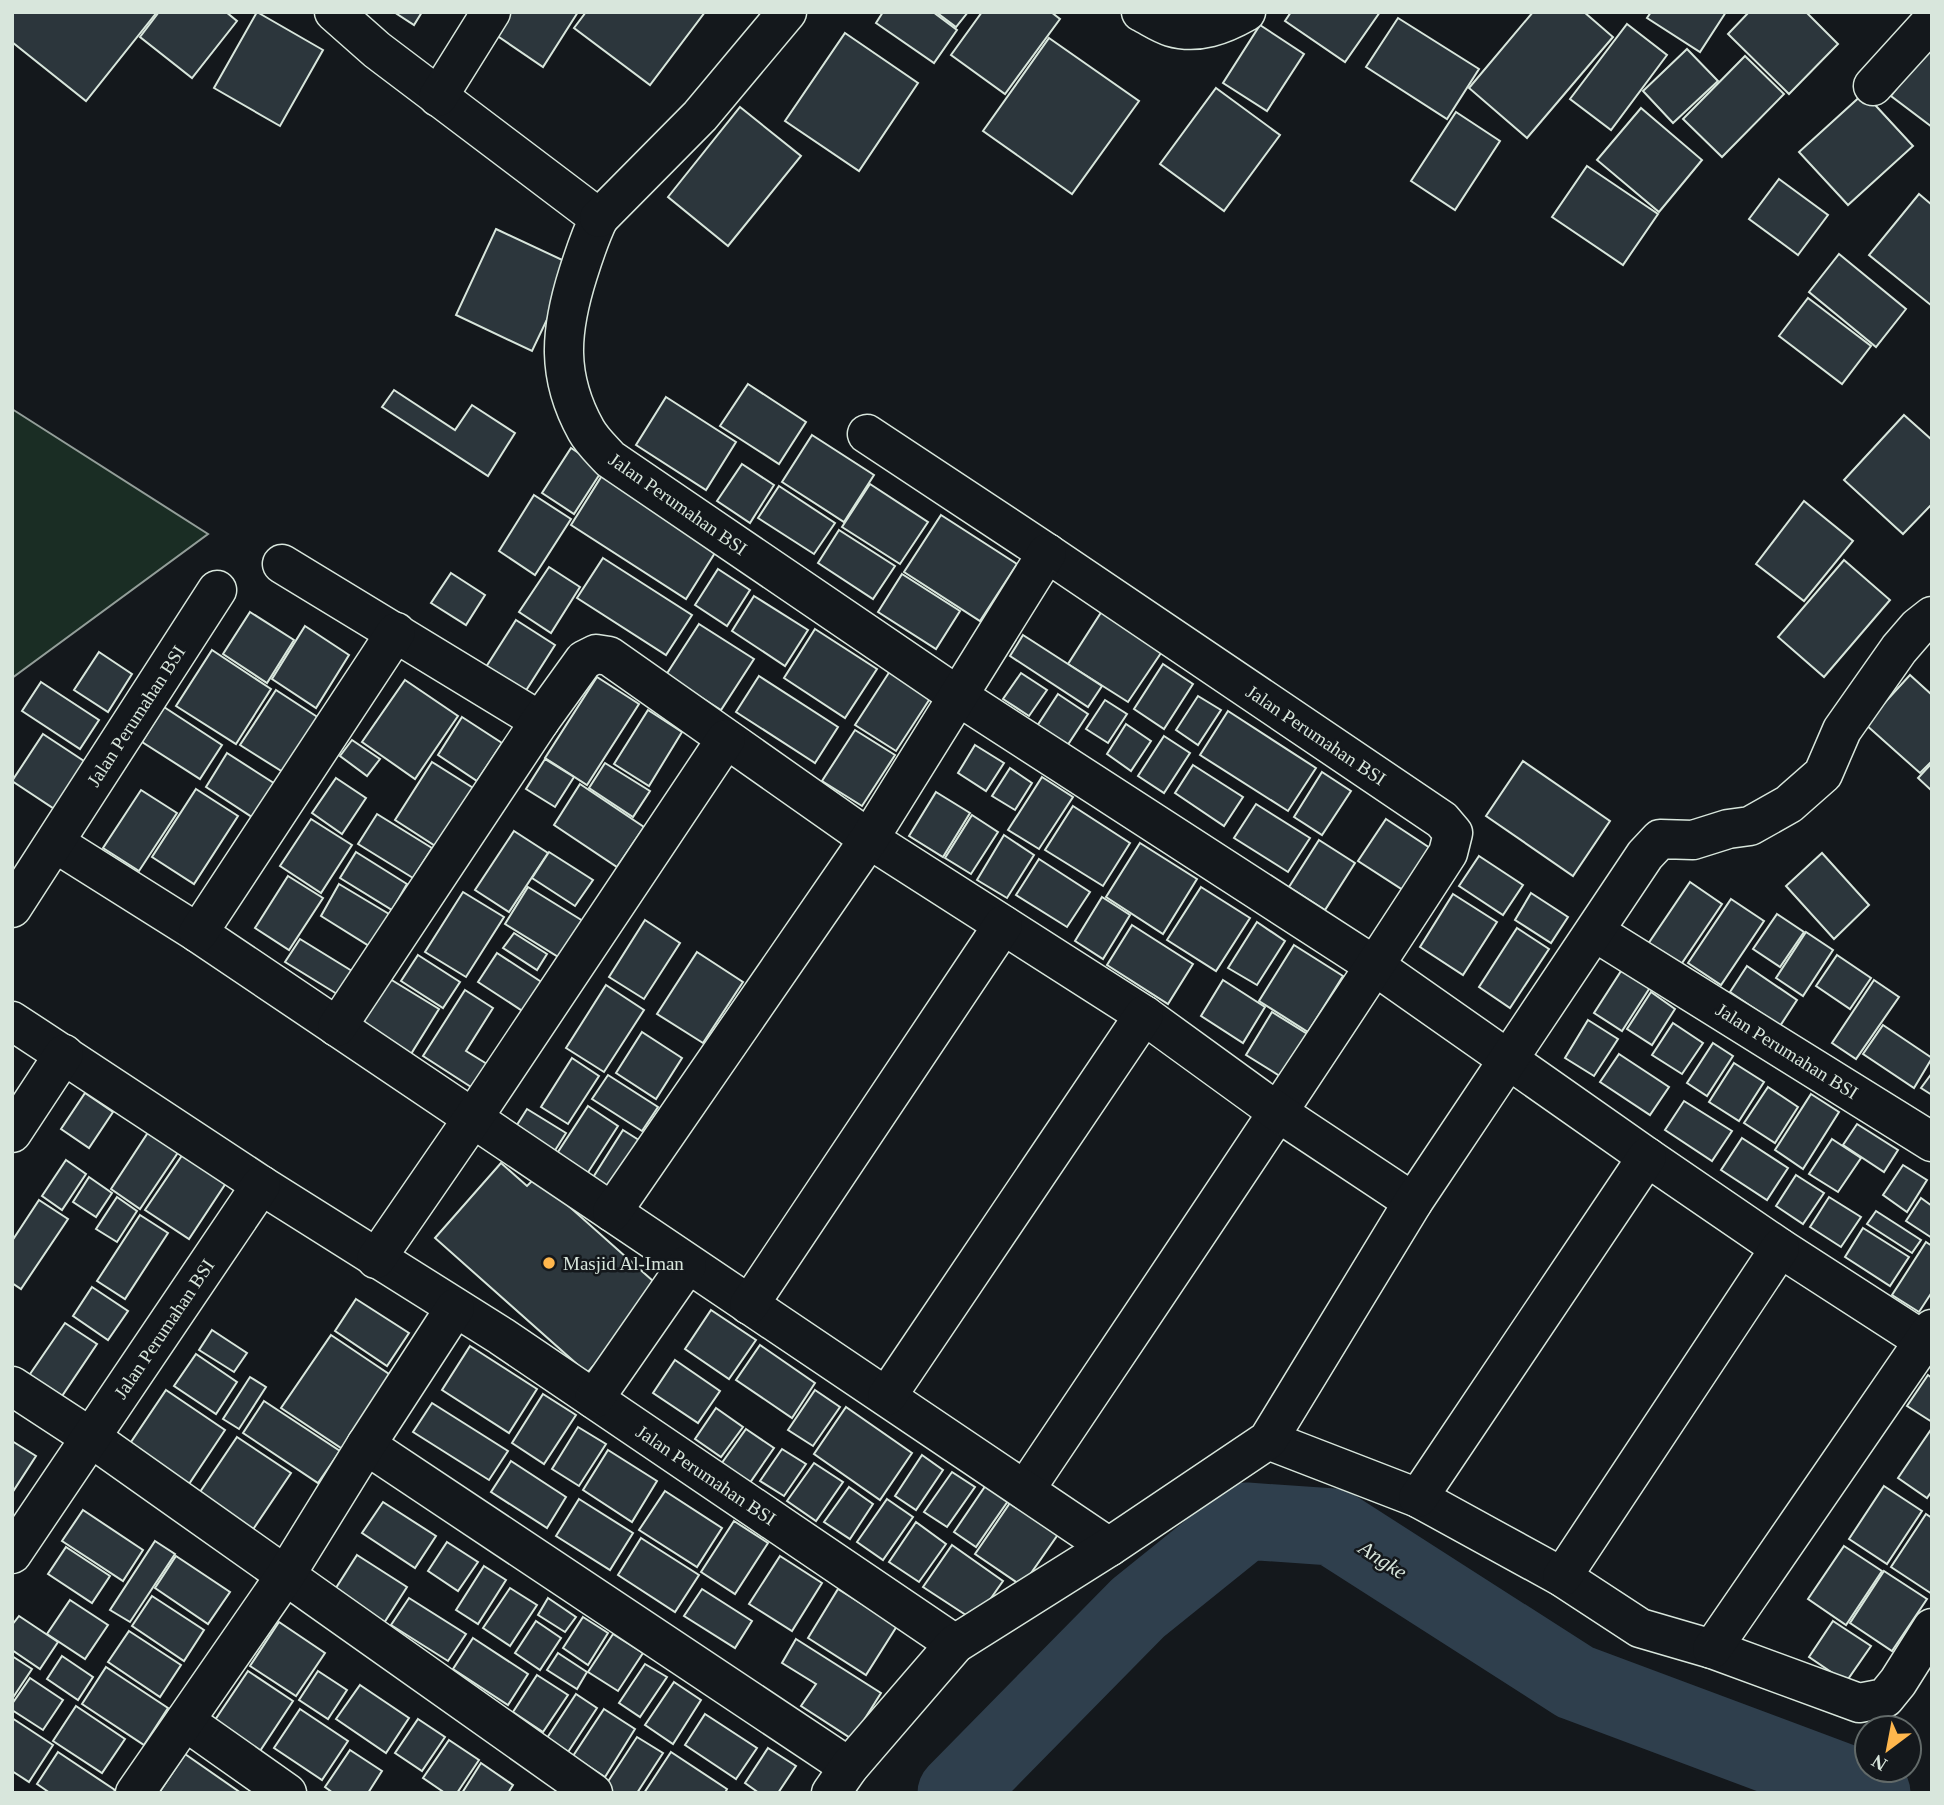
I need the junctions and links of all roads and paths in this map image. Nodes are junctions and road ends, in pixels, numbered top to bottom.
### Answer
1 (334, 12) edge
2 (491, 12) edge
3 (787, 12) edge
4 (1141, 12) edge
5 (1246, 12) edge
6 (1922, 12) edge
7 (1932, 20) edge
8 (1872, 86) dead end
9 (438, 97) junction
10 (599, 218) junction
11 (867, 434) dead end
12 (1047, 553) junction
13 (282, 564) dead end
14 (217, 590) dead end
15 (1932, 616) edge
16 (396, 632) junction
17 (958, 696) junction
18 (540, 722) junction
19 (726, 739) junction
20 (869, 839) junction
21 (55, 843) junction
22 (12, 908) edge
23 (1003, 925) junction
24 (1595, 932) junction
25 (198, 933) junction
26 (1375, 966) junction
27 (1144, 1016) junction
28 (12, 1021) edge
29 (337, 1027) junction
30 (64, 1054) junction
31 (1509, 1061) junction
32 (1279, 1113) junction
33 (473, 1118) junction
34 (12, 1133) edge
35 (1932, 1142) edge
36 (1647, 1157) junction
37 (261, 1185) junction
38 (1413, 1202) junction
39 (612, 1212) junction
40 (1780, 1248) junction
41 (376, 1259) junction
42 (687, 1265) junction
43 (749, 1305) junction
44 (455, 1308) junction
45 (1928, 1335) edge
46 (12, 1385) edge
47 (887, 1396) junction
48 (594, 1399) junction
49 (90, 1437) junction
50 (1269, 1440) junction
51 (366, 1445) junction
52 (1025, 1490) junction
53 (1418, 1498) junction
54 (1108, 1547) junction
55 (12, 1554) edge
56 (285, 1576) junction
57 (1562, 1577) junction
58 (1932, 1628) edge
59 (954, 1644) junction
60 (1712, 1649) junction
61 (185, 1721) junction
62 (840, 1780) edge
63 (135, 1793) edge
64 (287, 1793) edge
65 (593, 1793) edge

1 - 9 street
2 - 9 street
3 - 10 street
4 - 5 street
6 - 7 street
7 - 8 street
9 - 10 street
10 - 17 street, Jalan Perumahan BSI
11 - 12 street, Jalan Perumahan BSI
12 - 17 street
12 - 26 street, Jalan Perumahan BSI
13 - 16 street
14 - 21 street, Jalan Perumahan BSI
15 - 24 street
16 - 18 street
16 - 25 street
17 - 20 street
17 - 26 street, Jalan Perumahan BSI
18 - 19 street
18 - 29 street
19 - 20 street
19 - 33 street
20 - 23 street
20 - 39 street
21 - 22 street, Jalan Perumahan BSI
21 - 25 street
23 - 27 street
23 - 43 street
24 - 31 street
24 - 35 street, Jalan Perumahan BSI
25 - 29 street
26 - 31 street, Jalan Perumahan BSI
26 - 32 street, Jalan Perumahan BSI
27 - 32 street
27 - 47 street
28 - 30 street, Jalan Perumahan BSI
29 - 33 street
30 - 34 street
30 - 37 street, Jalan Perumahan BSI
31 - 36 street, Jalan Perumahan BSI
31 - 38 street
32 - 38 street
32 - 52 street, Jalan Perumahan BSI
33 - 39 street
33 - 41 street
36 - 40 street, Jalan Perumahan BSI
36 - 53 street
37 - 41 street, Jalan Perumahan BSI
37 - 49 street, Jalan Perumahan BSI
38 - 50 street
39 - 42 street
40 - 45 street, Jalan Perumahan BSI
40 - 57 street
41 - 44 street, Jalan Perumahan BSI
42 - 43 street
42 - 48 street
43 - 47 street
44 - 48 street, Jalan Perumahan BSI
44 - 51 street
45 - 60 street, Jalan Perumahan BSI
46 - 49 street
47 - 52 street
48 - 59 street, Jalan Perumahan BSI
49 - 55 street, Jalan Perumahan BSI
49 - 56 street
50 - 53 street
50 - 54 street
51 - 56 street
51 - 62 street
52 - 54 street
53 - 57 street
54 - 59 street
56 - 61 street
56 - 65 street
57 - 60 street
58 - 60 street
59 - 62 street
61 - 63 street
61 - 64 street

